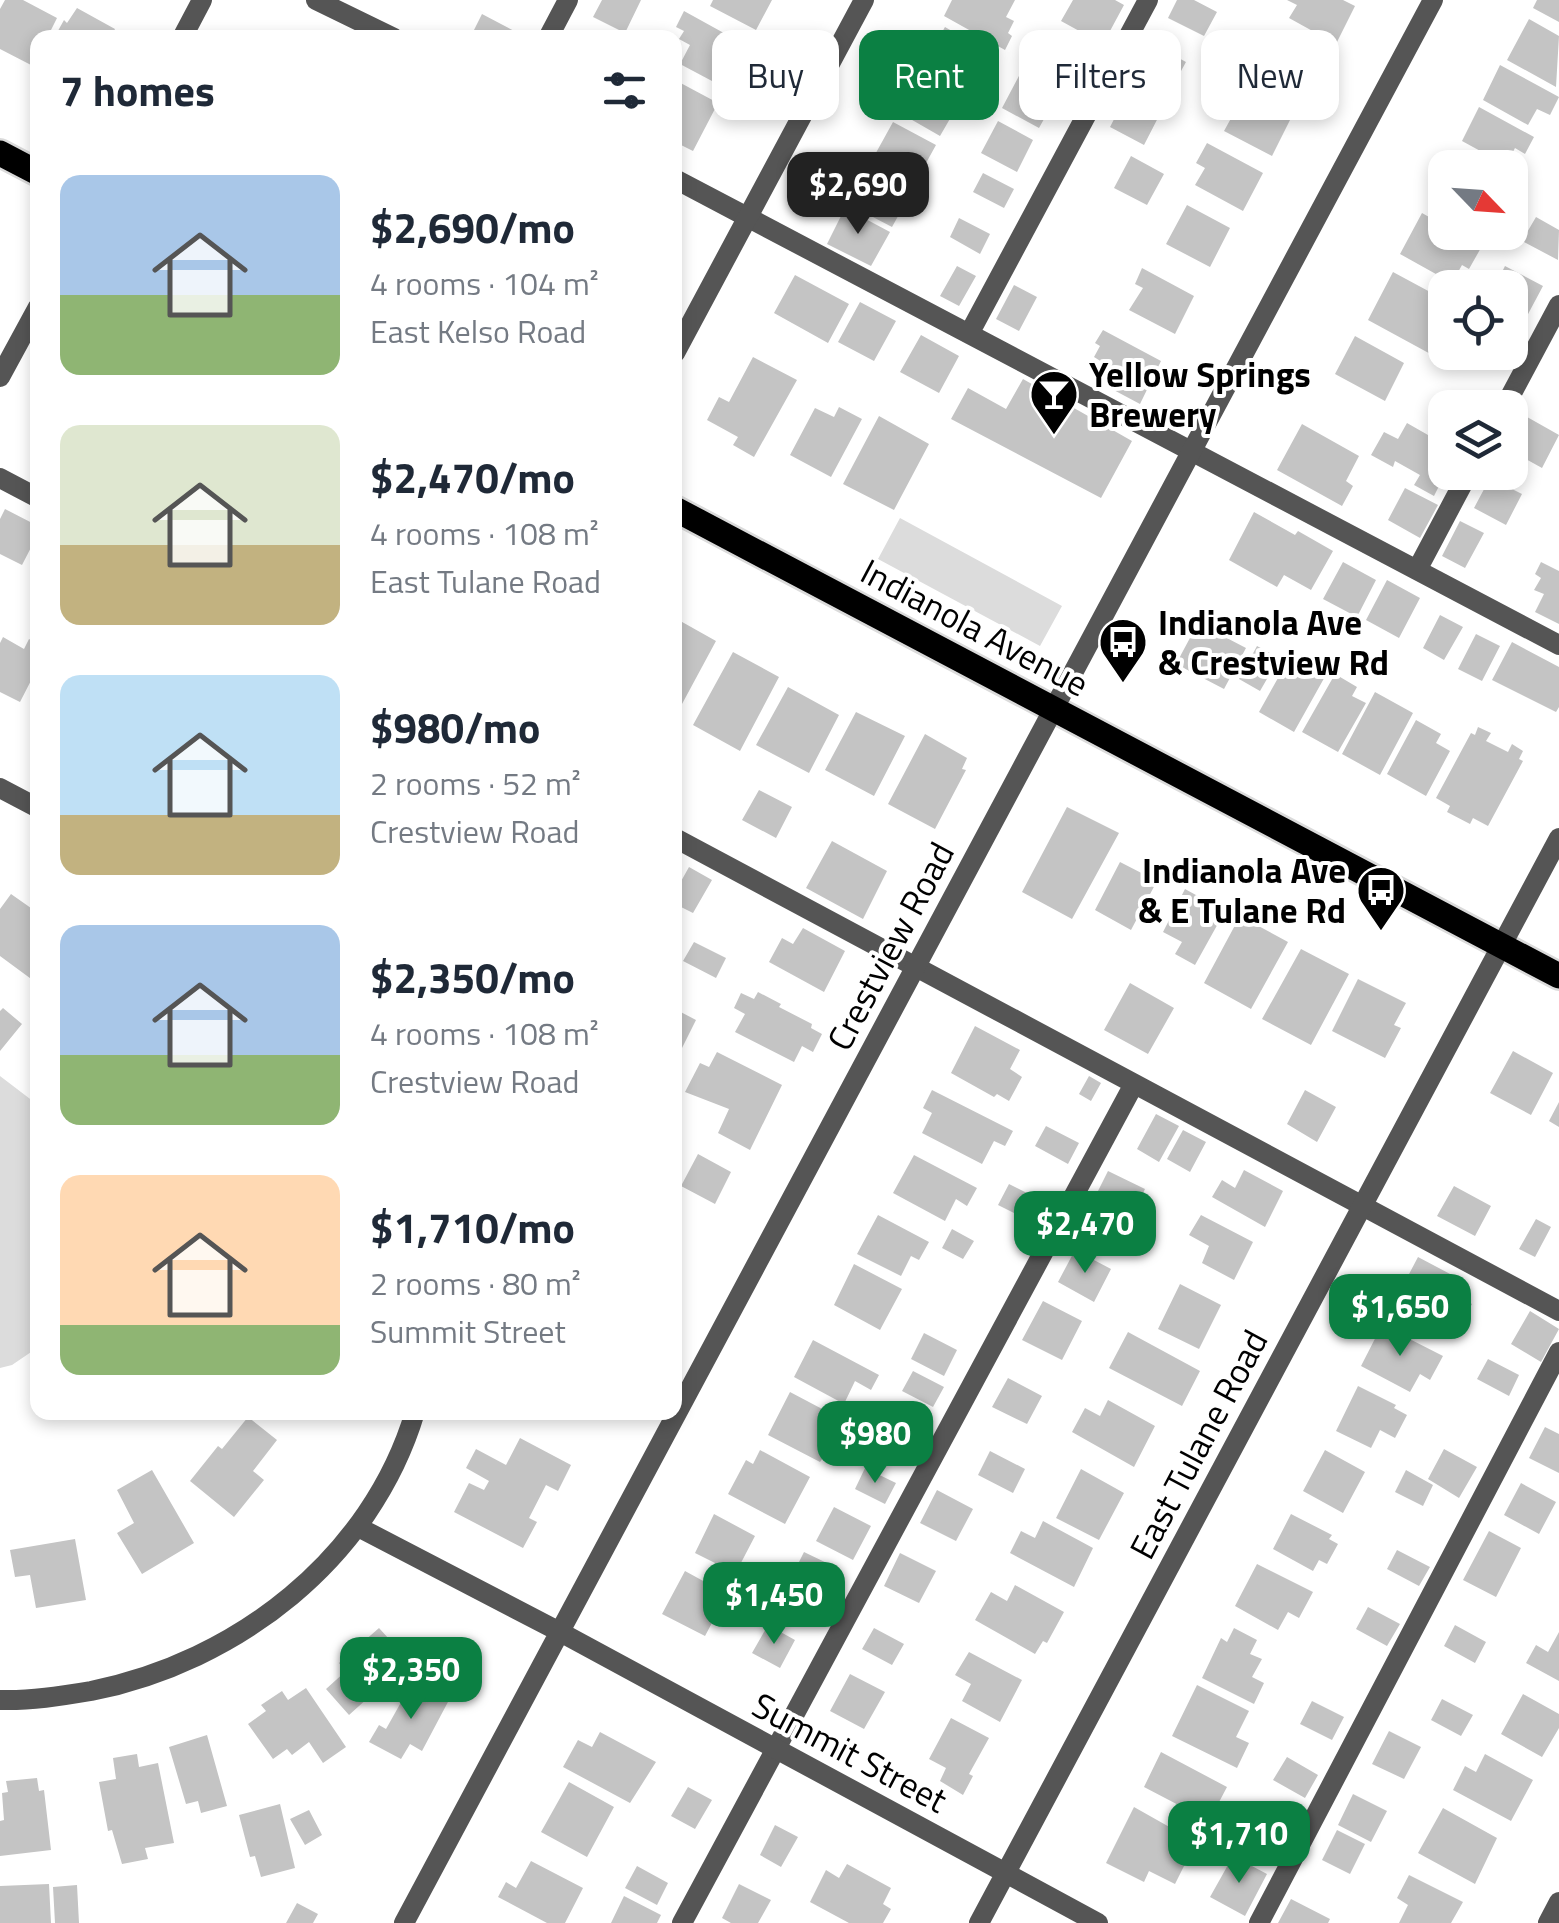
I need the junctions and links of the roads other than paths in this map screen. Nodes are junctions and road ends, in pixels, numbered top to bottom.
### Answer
1 (202, 0) edge
2 (316, 0) edge
3 (568, 0) edge
4 (864, 0) edge
5 (1148, 0) edge
6 (1432, 0) edge
7 (186, 30) edge
8 (378, 30) edge
9 (552, 30) edge
10 (0, 153) edge
11 (30, 169) edge
12 (682, 183) edge
13 (748, 217) junction
14 (1559, 305) edge
15 (30, 322) edge
16 (969, 334) junction
17 (682, 340) edge
18 (0, 377) edge
19 (1514, 390) edge
20 (1191, 452) junction
21 (0, 478) edge
22 (1460, 490) edge
23 (30, 494) edge
24 (682, 513) edge
25 (1417, 570) junction
26 (1559, 646) edge
27 (1054, 709) junction
28 (0, 788) edge
29 (30, 804) edge
30 (1559, 838) edge
31 (682, 842) edge
32 (1502, 946) junction
33 (915, 967) junction
34 (1559, 976) edge
35 (1134, 1084) junction
36 (1362, 1206) junction
37 (1559, 1311) edge
38 (1559, 1352) edge
39 (682, 1403) edge
40 (412, 1420) edge
41 (673, 1420) edge
42 (358, 1527) junction
43 (560, 1632) junction
44 (0, 1700) edge
45 (774, 1748) junction
46 (1006, 1873) junction
47 (1559, 1902) edge
48 (404, 1923) edge
49 (682, 1923) edge
50 (979, 1923) edge
51 (1098, 1923) edge
52 (1259, 1923) edge
53 (1548, 1923) edge

1 - 7 street
2 - 8 street
3 - 9 street
4 - 13 street
5 - 16 street
6 - 20 street, Crestview Road
10 - 11 main road
12 - 13 street
13 - 16 street
13 - 17 street
14 - 19 street
15 - 18 street
16 - 20 street
20 - 25 street
20 - 27 street, Crestview Road
21 - 23 street
22 - 25 street
24 - 27 main road, Indianola Avenue
25 - 26 street
27 - 32 main road, Indianola Avenue
27 - 33 street, Crestview Road
28 - 29 street
30 - 32 street, East Tulane Road
31 - 33 street
32 - 34 main road, Indianola Avenue
32 - 36 street, East Tulane Road
33 - 35 street
33 - 39 street, Crestview Road
35 - 36 street
35 - 45 street
36 - 37 street
36 - 46 street, East Tulane Road
38 - 52 street
40 - 42 street
41 - 43 street, Crestview Road
42 - 43 street, Summit Street
42 - 44 street
43 - 45 street, Summit Street
43 - 48 street, Crestview Road
45 - 46 street, Summit Street
45 - 49 street
46 - 50 street, East Tulane Road
46 - 51 street, Summit Street
47 - 53 street

